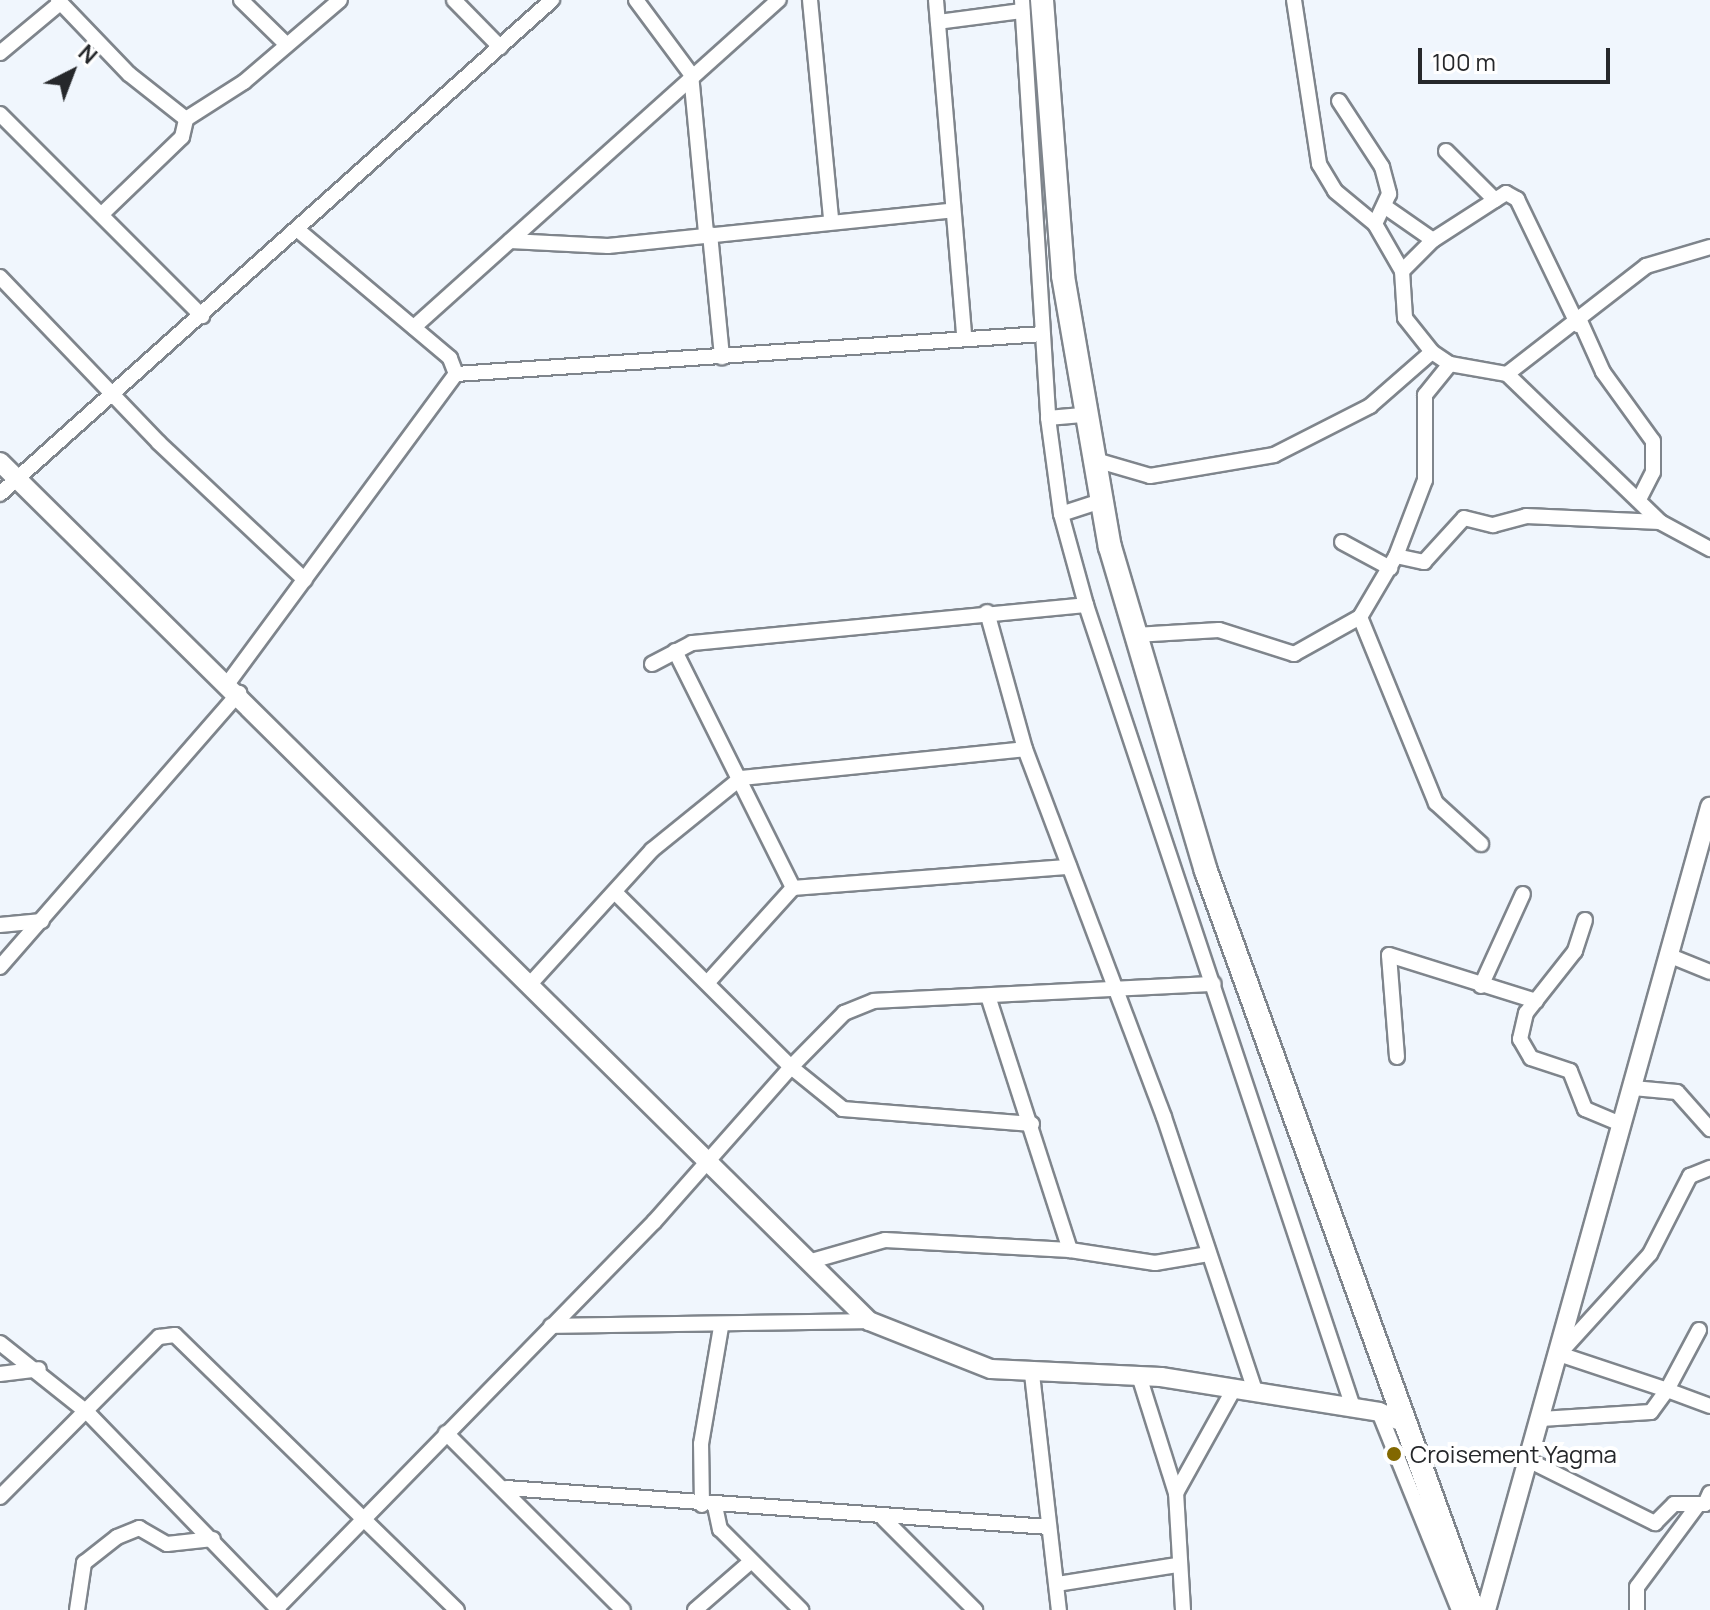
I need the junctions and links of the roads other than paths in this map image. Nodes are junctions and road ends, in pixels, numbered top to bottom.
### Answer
1 (241, 0) edge
2 (340, 0) edge
3 (454, 0) edge
4 (552, 0) edge
5 (636, 0) edge
6 (779, 0) edge
7 (810, 0) edge
8 (936, 0) edge
9 (1042, 0) edge
10 (1294, 0) edge
11 (59, 1) edge
12 (1022, 5) edge
13 (938, 22) junction
14 (287, 45) junction
15 (500, 47) junction
16 (0, 53) edge
17 (691, 74) junction
18 (1339, 101) dead end
19 (0, 114) edge
20 (186, 119) junction
21 (1446, 151) dead end
22 (1495, 200) junction
23 (1387, 208) junction
24 (948, 211) junction
25 (102, 214) junction
26 (831, 219) junction
27 (1375, 224) junction
28 (299, 231) junction
29 (708, 234) junction
30 (1433, 240) junction
31 (510, 241) junction
32 (1710, 247) edge
33 (1402, 271) junction
34 (0, 277) edge
35 (202, 316) junction
36 (1579, 324) junction
37 (414, 327) junction
38 (1042, 334) junction
39 (964, 336) junction
40 (1432, 352) junction
41 (722, 357) junction
42 (1450, 364) junction
43 (456, 374) junction
44 (1507, 374) junction
45 (111, 396) junction
46 (1085, 415) junction
47 (1048, 418) junction
48 (1092, 459) junction
49 (0, 462) edge
50 (17, 479) junction
51 (0, 494) edge
52 (1639, 500) junction
53 (1101, 501) junction
54 (1061, 514) junction
55 (1660, 522) junction
56 (1342, 542) dead end
57 (1710, 549) edge
58 (1393, 562) junction
59 (305, 580) junction
60 (1086, 605) junction
61 (987, 612) junction
62 (1360, 617) junction
63 (1135, 635) junction
64 (675, 651) junction
65 (652, 664) dead end
66 (233, 688) junction
67 (1025, 749) junction
68 (741, 778) junction
69 (1710, 807) edge
70 (1481, 844) dead end
71 (1702, 862) edge
72 (1069, 867) junction
73 (793, 888) junction
74 (616, 893) junction
75 (1523, 894) dead end
76 (1585, 920) dead end
77 (42, 921) junction
78 (0, 925) edge
79 (1668, 955) junction
80 (0, 967) edge
81 (1710, 972) edge
82 (708, 982) junction
83 (531, 983) junction
84 (1214, 984) junction
85 (1481, 986) junction
86 (1117, 990) junction
87 (988, 996) junction
88 (1536, 1001) junction
89 (1397, 1057) dead end
90 (791, 1067) junction
91 (1633, 1088) junction
92 (1032, 1124) junction
93 (1623, 1125) junction
94 (1710, 1129) edge
95 (707, 1162) junction
96 (1710, 1168) edge
97 (1070, 1250) junction
98 (1208, 1254) junction
99 (808, 1262) junction
100 (869, 1321) junction
101 (551, 1326) junction
102 (721, 1327) junction
103 (1699, 1330) dead end
104 (0, 1343) edge
105 (1559, 1354) junction
106 (39, 1369) junction
107 (0, 1374) edge
108 (1032, 1374) junction
109 (1140, 1379) junction
110 (1234, 1389) junction
111 (1255, 1390) junction
112 (1667, 1390) junction
113 (1710, 1406) edge
114 (1353, 1407) junction
115 (1379, 1412) junction
116 (88, 1413) junction
117 (1541, 1419) junction
118 (1405, 1423) junction
119 (446, 1433) junction
120 (1530, 1461) junction
121 (506, 1488) junction
122 (1176, 1493) junction
123 (0, 1497) edge
124 (1706, 1502) edge
125 (709, 1506) junction
126 (884, 1519) junction
127 (364, 1520) junction
128 (1049, 1527) junction
129 (213, 1539) junction
130 (749, 1563) junction
131 (1177, 1565) junction
132 (1057, 1584) junction
133 (278, 1609) edge
134 (77, 1610) edge
135 (457, 1610) edge
136 (623, 1610) edge
137 (695, 1610) edge
138 (801, 1610) edge
139 (975, 1610) edge
140 (1059, 1610) edge
141 (1183, 1610) edge
142 (1459, 1610) edge
143 (1473, 1610) edge
144 (1486, 1610) edge
145 (1637, 1610) edge

1 - 14 street
2 - 14 street
3 - 15 street
4 - 15 street
5 - 17 street
6 - 17 street
7 - 26 street
8 - 13 street
9 - 46 main road
10 - 27 street
11 - 16 street
11 - 20 street
12 - 13 street
12 - 38 street
13 - 24 street
14 - 20 street
15 - 28 street
17 - 29 street
17 - 31 street
18 - 23 street
19 - 25 street
20 - 25 street
21 - 22 street
22 - 30 street
22 - 36 street
23 - 27 street
23 - 30 street
24 - 26 street
24 - 39 street
25 - 35 street
26 - 29 street
27 - 33 street
28 - 35 street
28 - 37 street
29 - 31 street
29 - 41 street
30 - 33 street
31 - 37 street
32 - 36 street
33 - 40 street
34 - 45 street
35 - 45 street
36 - 44 street
36 - 52 street
37 - 43 street
38 - 39 street
38 - 47 street
39 - 41 street
40 - 42 street
40 - 48 street
41 - 43 street
42 - 44 street
42 - 58 street
43 - 59 street
44 - 52 street
45 - 50 street
45 - 59 street
46 - 47 street
46 - 48 main road
47 - 54 street
48 - 53 main road
49 - 50 street
50 - 51 street
50 - 66 street
52 - 55 street
53 - 54 street
53 - 63 main road
54 - 60 street
55 - 57 street
55 - 58 street
56 - 58 street
58 - 62 street
59 - 66 street
60 - 61 street
60 - 84 street
61 - 64 street
61 - 67 street
62 - 63 street
62 - 70 street
63 - 118 main road
64 - 65 street
64 - 68 street
66 - 77 street
66 - 83 street
67 - 68 street
67 - 72 street
68 - 73 street
68 - 74 street
69 - 71 street
71 - 79 street
72 - 73 street
72 - 86 street
73 - 82 street
74 - 82 street
74 - 83 street
75 - 85 street
76 - 88 street
77 - 78 street
77 - 80 street
79 - 81 street
79 - 91 street
82 - 90 street
83 - 95 street
84 - 86 street
84 - 114 street
85 - 88 street
85 - 89 street
86 - 87 street
86 - 98 street
87 - 90 street
87 - 92 street
88 - 93 street
90 - 92 street
90 - 95 street
91 - 93 street
91 - 94 street
92 - 97 street
93 - 105 street
95 - 99 street
95 - 101 street
96 - 105 street
97 - 98 street
97 - 99 street
98 - 111 street
99 - 100 street
100 - 102 street
100 - 108 street
101 - 102 street
101 - 119 street
102 - 125 street
103 - 112 street
104 - 106 street
105 - 112 street
105 - 117 street
106 - 107 street
106 - 116 street
108 - 109 street
108 - 128 street
109 - 110 street
109 - 122 street
110 - 111 street
110 - 122 street
111 - 114 street
112 - 113 street
112 - 117 street
114 - 115 street
115 - 118 street
115 - 142 street
116 - 123 street
116 - 127 street
116 - 129 street
117 - 120 street
118 - 143 main road
119 - 121 street
119 - 127 street
120 - 124 street
120 - 144 street
121 - 125 street
121 - 136 street
122 - 131 street
124 - 145 street
125 - 126 street
125 - 130 street
126 - 128 street
126 - 139 street
127 - 133 street
127 - 135 street
128 - 132 street
129 - 133 street
129 - 134 street
130 - 137 street
130 - 138 street
131 - 132 street
131 - 141 street
132 - 140 street

